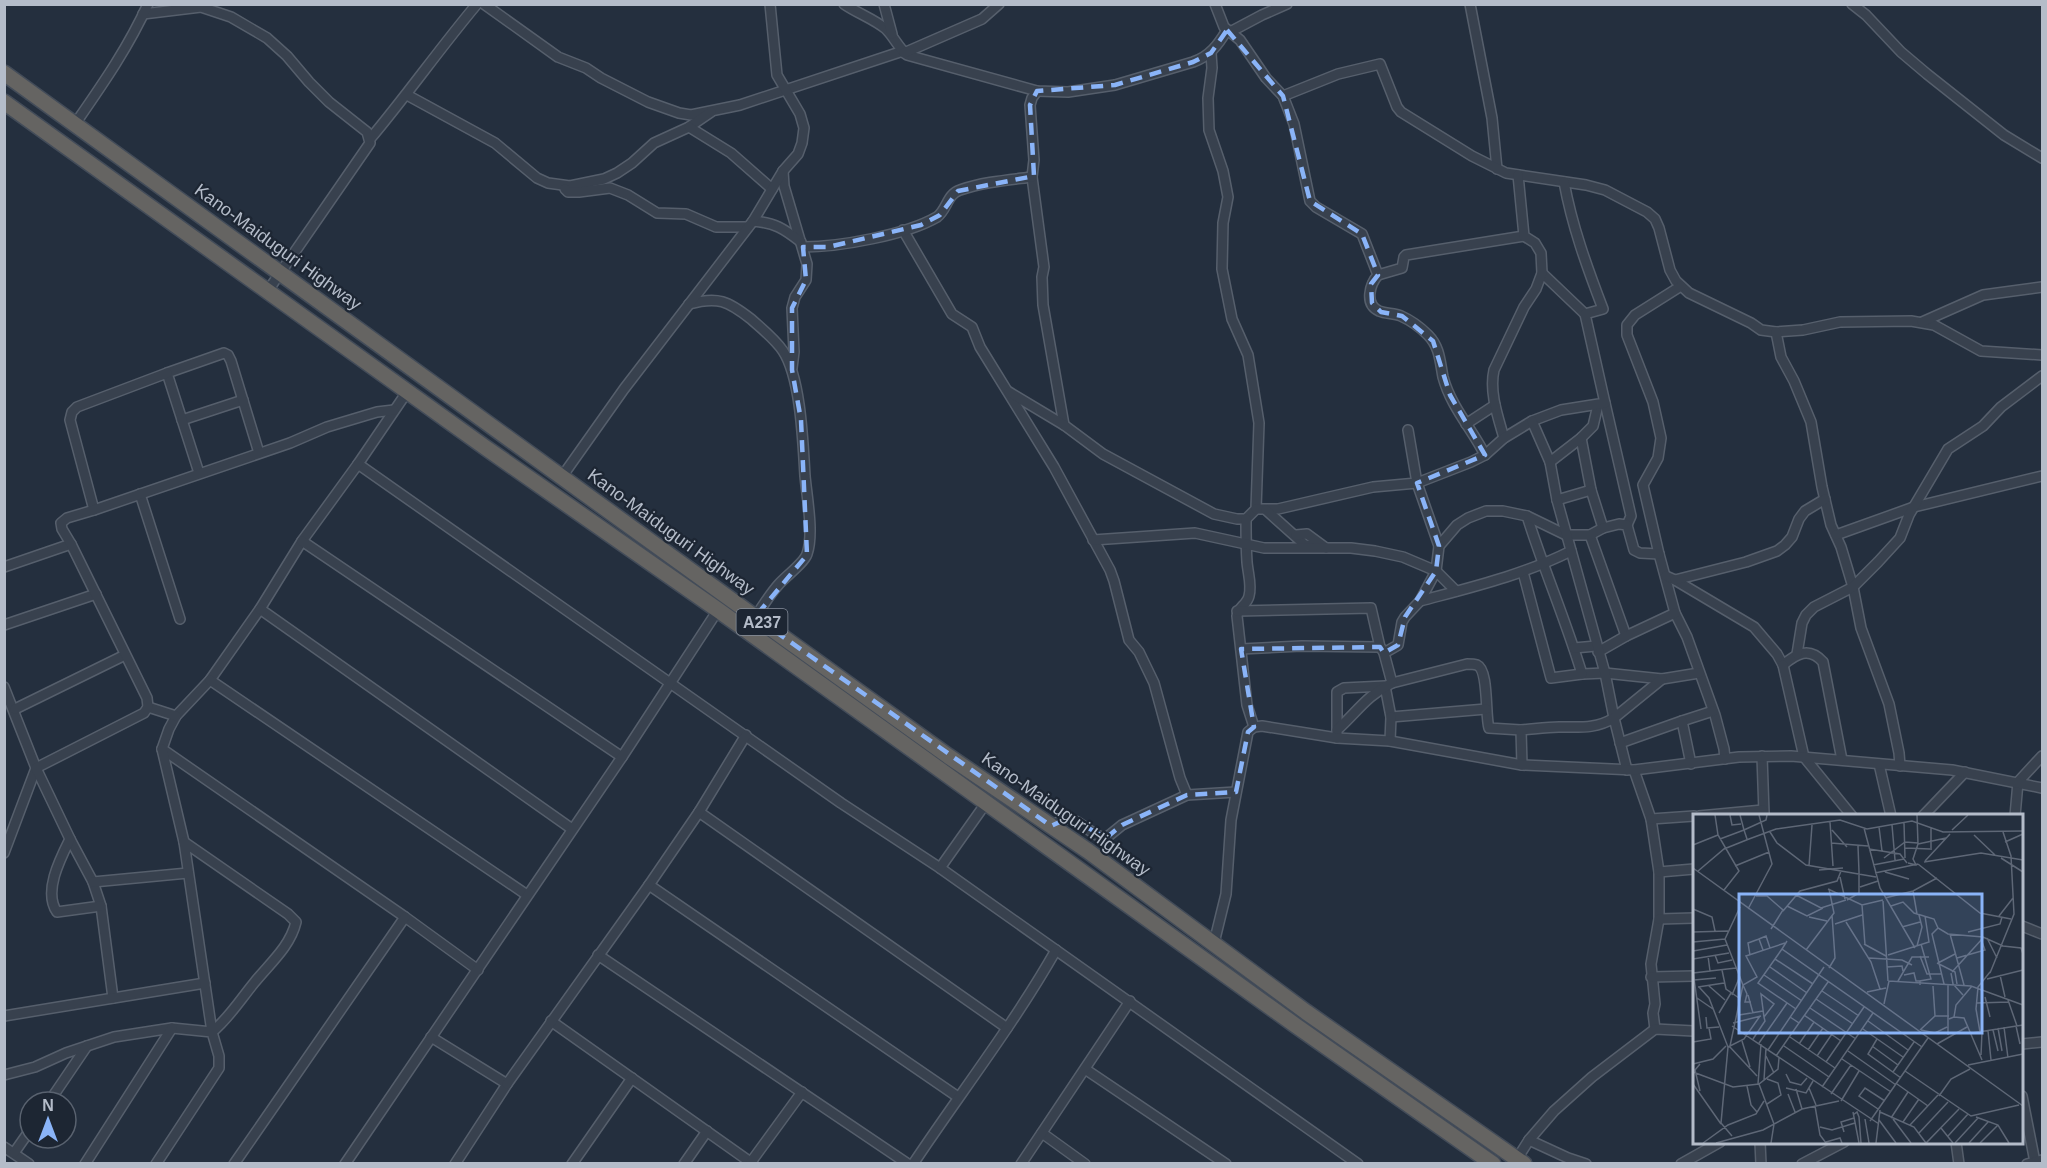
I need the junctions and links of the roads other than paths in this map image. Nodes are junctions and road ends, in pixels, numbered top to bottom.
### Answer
1 (477, 4) edge
2 (484, 4) edge
3 (770, 4) edge
4 (844, 4) edge
5 (884, 4) edge
6 (999, 4) edge
7 (1215, 4) edge
8 (1287, 4) edge
9 (1470, 4) edge
10 (1852, 4) edge
11 (146, 9) edge
12 (1229, 31) junction
13 (894, 40) junction
14 (903, 52) junction
15 (1211, 53) junction
16 (4, 73) edge
17 (787, 89) junction
18 (1037, 91) junction
19 (407, 95) junction
20 (1283, 96) junction
21 (5, 103) edge
22 (714, 110) junction
23 (75, 124) junction
24 (689, 127) junction
25 (370, 139) junction
26 (2043, 158) edge
27 (1497, 169) junction
28 (783, 171) junction
29 (1518, 176) junction
30 (1032, 177) junction
31 (1564, 182) junction
32 (561, 185) junction
33 (772, 189) junction
34 (750, 224) junction
35 (903, 230) junction
36 (1524, 236) junction
37 (802, 244) junction
38 (282, 273) junction
39 (1542, 273) junction
40 (1378, 275) junction
41 (1681, 286) junction
42 (2043, 287) edge
43 (267, 292) junction
44 (689, 304) junction
45 (1585, 314) junction
46 (1922, 322) junction
47 (1776, 332) junction
48 (2043, 354) edge
49 (792, 370) junction
50 (167, 373) junction
51 (2043, 376) edge
52 (408, 392) junction
53 (1009, 392) junction
54 (243, 400) junction
55 (1601, 404) junction
56 (1495, 405) junction
57 (394, 410) junction
58 (182, 420) junction
59 (1532, 421) junction
60 (1466, 424) junction
61 (1064, 425) junction
62 (1408, 430) dead end
63 (1504, 438) junction
64 (1581, 438) junction
65 (259, 453) junction
66 (1485, 454) junction
67 (1550, 462) junction
68 (358, 464) junction
69 (200, 473) junction
70 (2043, 476) edge
71 (561, 478) junction
72 (1417, 483) junction
73 (1591, 490) junction
74 (141, 494) junction
75 (1557, 500) junction
76 (1825, 500) junction
77 (1914, 507) junction
78 (1256, 509) junction
79 (94, 510) junction
80 (1266, 510) junction
81 (1527, 516) junction
82 (1245, 519) junction
83 (1627, 525) junction
84 (1603, 528) junction
85 (1566, 535) junction
86 (1590, 535) junction
87 (1836, 535) junction
88 (1093, 540) junction
89 (302, 541) junction
90 (71, 544) junction
91 (1246, 544) junction
92 (1438, 546) junction
93 (1327, 548) junction
94 (1571, 551) junction
95 (1659, 554) junction
96 (1542, 566) junction
97 (4, 567) edge
98 (1436, 571) junction
99 (1523, 572) junction
100 (1670, 578) junction
101 (1853, 587) junction
102 (1455, 591) junction
103 (96, 594) junction
104 (1420, 601) junction
105 (260, 609) junction
106 (718, 610) junction
107 (1237, 611) junction
108 (1675, 613) junction
109 (755, 617) junction
110 (180, 619) dead end
111 (4, 625) edge
112 (1626, 636) junction
113 (1574, 648) junction
114 (1240, 649) junction
115 (1597, 649) junction
116 (1382, 650) junction
117 (1797, 654) junction
118 (125, 655) junction
119 (1783, 665) junction
120 (1605, 673) junction
121 (1699, 673) junction
122 (1581, 674) junction
123 (210, 680) junction
124 (1662, 680) junction
125 (669, 683) junction
126 (1388, 685) junction
127 (5, 692) edge
128 (148, 707) junction
129 (1486, 709) junction
130 (15, 710) junction
131 (1713, 711) junction
132 (176, 716) junction
133 (1391, 717) junction
134 (1614, 717) junction
135 (1682, 721) junction
136 (1254, 727) junction
137 (1521, 730) junction
138 (1337, 734) junction
139 (746, 735) junction
140 (1390, 741) junction
141 (1620, 743) junction
142 (162, 749) junction
143 (1762, 756) junction
144 (2043, 756) edge
145 (622, 757) junction
146 (1804, 757) junction
147 (1725, 759) junction
148 (1842, 760) junction
149 (1691, 764) junction
150 (1879, 764) junction
151 (1522, 765) junction
152 (1900, 766) junction
153 (36, 768) junction
154 (1630, 770) junction
155 (1965, 772) junction
156 (2018, 782) junction
157 (2043, 788) edge
158 (1236, 792) junction
159 (1187, 795) junction
160 (986, 803) junction
161 (699, 812) junction
162 (1764, 813) edge
163 (1742, 814) edge
164 (1850, 814) edge
165 (1891, 814) edge
166 (1925, 814) edge
167 (2015, 814) edge
168 (1693, 816) edge
169 (1651, 819) junction
170 (1051, 826) junction
171 (572, 829) junction
172 (70, 839) junction
173 (184, 842) junction
174 (4, 853) edge
175 (940, 868) junction
176 (1693, 869) edge
177 (1659, 872) junction
178 (188, 873) junction
179 (93, 882) junction
180 (649, 885) junction
181 (527, 895) junction
182 (101, 906) junction
183 (405, 917) junction
184 (1693, 918) edge
185 (1659, 919) junction
186 (2023, 926) edge
187 (2043, 934) edge
188 (1214, 943) junction
189 (1056, 950) junction
190 (598, 955) junction
191 (478, 970) junction
192 (1693, 976) edge
193 (1651, 977) junction
194 (205, 983) junction
195 (113, 998) junction
196 (1130, 1001) junction
197 (4, 1016) edge
198 (551, 1022) junction
199 (172, 1028) junction
200 (1007, 1028) junction
201 (1655, 1029) junction
202 (1693, 1030) edge
203 (212, 1032) junction
204 (431, 1038) junction
205 (2043, 1042) edge
206 (2023, 1044) edge
207 (87, 1046) junction
208 (1085, 1069) junction
209 (4, 1075) edge
210 (632, 1078) junction
211 (507, 1084) junction
212 (57, 1090) edge
213 (802, 1092) junction
214 (958, 1097) junction
215 (2023, 1101) edge
216 (707, 1131) junction
217 (1042, 1133) junction
218 (1529, 1140) junction
219 (1718, 1144) edge
220 (1760, 1144) edge
221 (1842, 1144) edge
222 (1956, 1144) edge
223 (4, 1147) edge
224 (18, 1147) edge
225 (14, 1153) junction
226 (1520, 1161) edge
227 (2035, 1162) edge
228 (752, 1163) edge
229 (29, 1164) edge
230 (85, 1164) edge
231 (156, 1164) edge
232 (234, 1164) edge
233 (345, 1164) edge
234 (455, 1164) edge
235 (572, 1164) edge
236 (684, 1164) edge
237 (908, 1164) edge
238 (914, 1164) edge
239 (1021, 1164) edge
240 (1085, 1164) edge
241 (1226, 1164) edge
242 (1358, 1164) edge
243 (1494, 1164) edge
244 (1586, 1164) edge
245 (1681, 1164) edge
246 (1761, 1164) edge
247 (1802, 1164) edge
248 (1959, 1164) edge

1 - 19 street
2 - 22 street
3 - 17 street
4 - 13 street
5 - 13 street
6 - 14 street
7 - 12 street
8 - 12 street
9 - 27 street
10 - 26 street
11 - 23 street
11 - 25 street
12 - 15 street
12 - 20 street
13 - 14 street
14 - 17 street
14 - 18 street
15 - 18 street
15 - 78 street
16 - 23 highway, Kano-Maiduguri Highway / A237
17 - 22 street
17 - 28 street
18 - 30 street
19 - 25 street
19 - 32 street
20 - 27 street
20 - 40 street
21 - 43 highway, Kano-Maiduguri Highway / A237
22 - 24 street
23 - 38 highway, Kano-Maiduguri Highway / A237
24 - 32 street
24 - 33 street
25 - 38 street
27 - 29 street
28 - 33 street
28 - 37 street
29 - 31 street
29 - 36 street
30 - 35 street
30 - 61 street
31 - 41 street
31 - 45 street
32 - 34 street
33 - 34 street
34 - 37 street
34 - 44 street
35 - 37 street
35 - 53 street
36 - 39 street
36 - 40 street
37 - 49 street
38 - 43 street
38 - 71 highway, Kano-Maiduguri Highway / A237
39 - 45 street
39 - 56 street
40 - 60 street
41 - 47 street
41 - 95 street
42 - 46 street
43 - 52 highway, Kano-Maiduguri Highway / A237
44 - 49 street
44 - 71 street
45 - 55 street
46 - 47 street
46 - 48 street
47 - 76 street
49 - 109 street
50 - 54 street
50 - 58 street
50 - 79 street
51 - 77 street
52 - 57 street
52 - 106 highway, Kano-Maiduguri Highway / A237
53 - 61 street
53 - 88 street
54 - 58 street
54 - 65 street
55 - 59 street
55 - 64 street
55 - 83 street
56 - 60 street
56 - 63 street
57 - 65 street
57 - 68 street
58 - 69 street
59 - 63 street
59 - 67 street
60 - 66 street
61 - 82 street
62 - 72 street
63 - 66 street
64 - 67 street
64 - 73 street
65 - 69 street
66 - 72 street
67 - 75 street
68 - 89 street
68 - 125 street
69 - 74 street
70 - 77 street
71 - 109 highway, Kano-Maiduguri Highway / A237
72 - 80 street
72 - 92 street
73 - 75 street
73 - 84 street
74 - 79 street
74 - 110 street
75 - 85 street
76 - 87 street
76 - 100 street
77 - 87 street
77 - 101 street
78 - 80 street
78 - 82 street
79 - 90 street
80 - 93 street
81 - 85 street
81 - 92 street
81 - 96 street
82 - 91 street
83 - 84 street
83 - 95 street
84 - 86 street
85 - 86 street
85 - 94 street
86 - 112 street
87 - 101 street
88 - 91 street
88 - 159 street
89 - 105 street
89 - 145 street
90 - 97 street
90 - 103 street
91 - 93 street
91 - 107 street
92 - 98 street
93 - 98 street
94 - 96 street
94 - 115 street
95 - 100 street
96 - 99 street
96 - 113 street
98 - 102 street
98 - 104 street
99 - 102 street
99 - 122 street
100 - 108 street
100 - 119 street
101 - 117 street
101 - 152 street
102 - 104 street
103 - 111 street
103 - 118 street
104 - 116 street
105 - 123 street
105 - 171 street
106 - 125 street
106 - 160 highway, Kano-Maiduguri Highway / A237
107 - 114 street
107 - 116 street
108 - 112 street
108 - 121 street
109 - 170 highway, Kano-Maiduguri Highway / A237
112 - 115 street
113 - 115 street
113 - 122 street
114 - 116 street
114 - 136 street
115 - 120 street
116 - 126 street
117 - 119 street
117 - 148 street
118 - 128 street
118 - 130 street
119 - 146 street
120 - 122 street
120 - 124 street
120 - 134 street
121 - 124 street
121 - 131 street
123 - 132 street
123 - 181 street
124 - 134 street
125 - 139 street
125 - 145 street
126 - 129 street
126 - 133 street
126 - 138 street
126 - 138 street
127 - 130 street
128 - 132 street
128 - 153 street
129 - 133 street
129 - 137 street
130 - 153 street
131 - 135 street
131 - 147 street
132 - 142 street
133 - 140 street
134 - 137 street
134 - 141 street
135 - 141 street
135 - 149 street
136 - 138 street
136 - 158 street
137 - 151 street
138 - 140 street
139 - 161 street
139 - 175 street
140 - 151 street
141 - 154 street
142 - 173 street
142 - 183 street
143 - 146 street
143 - 147 street
143 - 162 street
144 - 156 street
145 - 171 street
146 - 148 street
146 - 164 street
147 - 149 street
148 - 150 street
149 - 154 street
150 - 152 street
150 - 165 street
151 - 154 street
152 - 155 street
153 - 172 street
153 - 174 street
154 - 169 street
155 - 156 street
155 - 166 street
156 - 157 street
156 - 167 street
158 - 159 street
158 - 188 street
159 - 170 street
160 - 175 street
160 - 243 highway, Kano-Maiduguri Highway / A237
161 - 180 street
161 - 200 street
162 - 163 street
168 - 169 street
169 - 177 street
170 - 188 highway, Kano-Maiduguri Highway / A237
171 - 181 street
172 - 179 street
172 - 182 street
173 - 178 street
173 - 203 street
175 - 189 street
176 - 177 street
177 - 185 street
178 - 179 street
178 - 194 street
179 - 182 street
180 - 190 street
180 - 214 street
181 - 191 street
182 - 195 street
183 - 191 street
183 - 232 street
184 - 185 street
185 - 193 street
186 - 187 street
188 - 226 highway, Kano-Maiduguri Highway / A237
189 - 196 street
189 - 200 street
190 - 198 street
190 - 213 street
191 - 204 street
192 - 193 street
193 - 201 street
194 - 195 street
194 - 203 street
195 - 197 street
196 - 208 street
196 - 242 street
198 - 210 street
198 - 211 street
199 - 203 street
199 - 207 street
199 - 230 street
200 - 214 street
201 - 202 street
201 - 218 street
203 - 231 street
204 - 211 street
204 - 233 street
205 - 206 street
207 - 209 street
207 - 212 street
208 - 217 street
208 - 241 street
210 - 216 street
210 - 235 street
211 - 234 street
213 - 228 street
213 - 237 street
214 - 238 street
215 - 227 street
216 - 228 street
216 - 236 street
217 - 239 street
217 - 240 street
218 - 226 street
218 - 244 street
219 - 245 street
220 - 246 street
221 - 247 street
222 - 248 street
223 - 225 street
224 - 225 street
225 - 229 street

